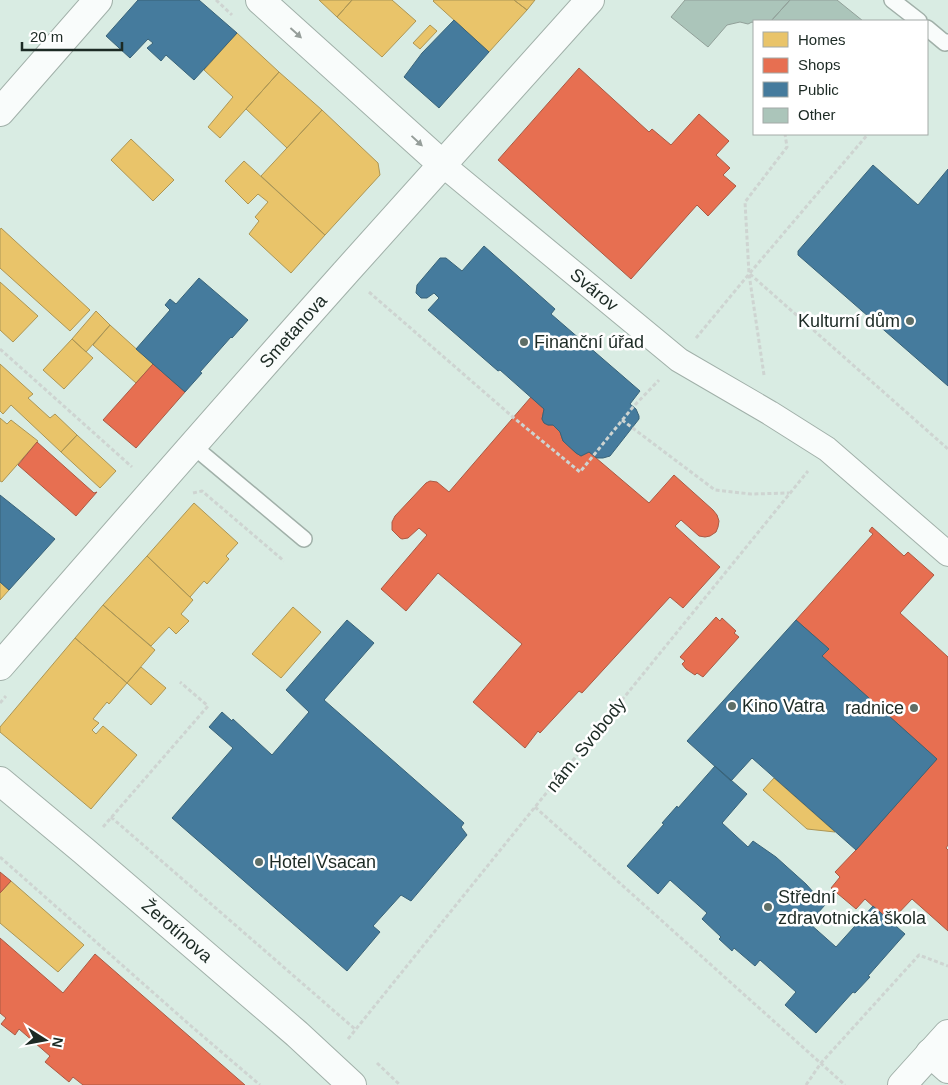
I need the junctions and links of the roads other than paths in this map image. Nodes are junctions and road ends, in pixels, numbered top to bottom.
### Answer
1 (98, 0) edge
2 (260, 0) edge
3 (590, 0) edge
4 (892, 0) edge
5 (918, 20) edge
6 (928, 29) edge
7 (948, 42) edge
8 (0, 112) edge
9 (443, 165) junction
10 (193, 446) junction
11 (304, 539) dead end
12 (948, 554) edge
13 (0, 666) edge
14 (0, 781) edge
15 (942, 1052) edge
16 (352, 1085) edge
17 (902, 1085) edge

1 - 8 street
2 -> 9 street, Svárov
3 - 9 street, Smetanova
4 - 5 lane
6 - 7 lane
9 - 10 street, Smetanova
9 - 12 street, Svárov
10 - 11 lane
10 - 13 street, Smetanova
14 - 16 street, Žerotínova
15 - 17 street

